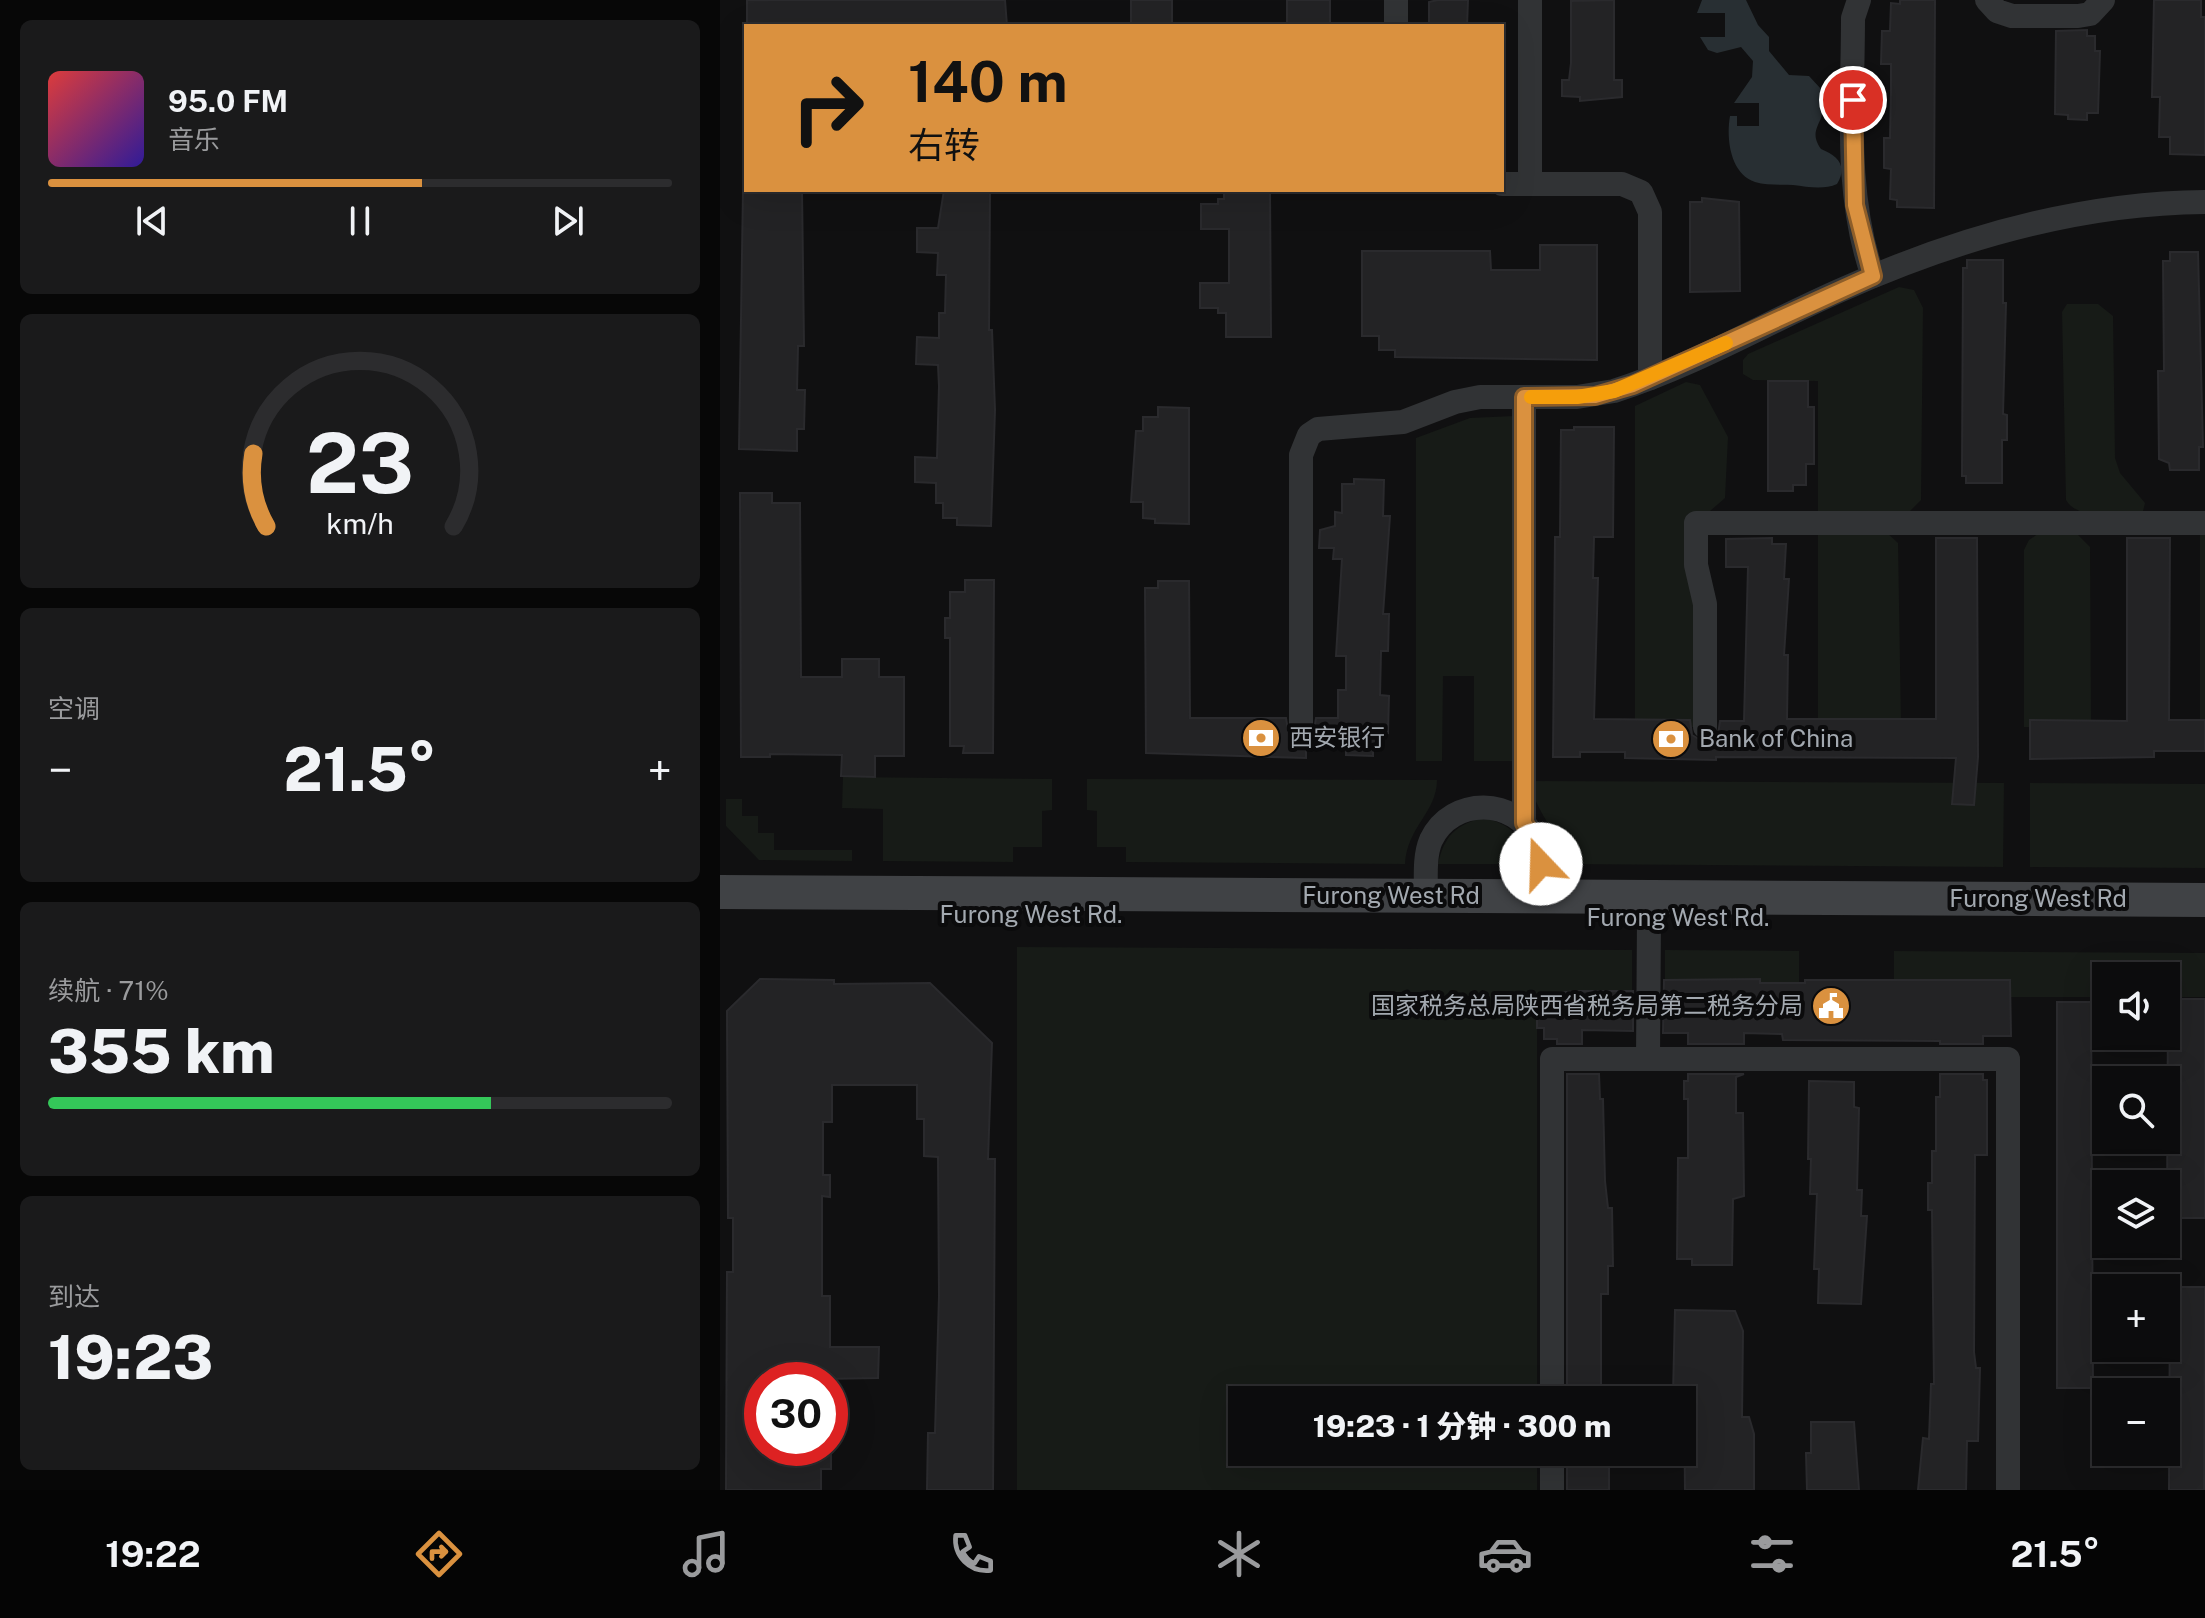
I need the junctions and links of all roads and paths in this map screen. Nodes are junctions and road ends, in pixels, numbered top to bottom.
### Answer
1 (1396, 0) edge
2 (1530, 0) edge
3 (1859, 0) edge
4 (1987, 0) edge
5 (2103, 0) edge
6 (1396, 24) edge
7 (1504, 184) edge
8 (1530, 184) junction
9 (2205, 202) edge
10 (1873, 276) junction
11 (1650, 378) junction
12 (1524, 397) junction
13 (2205, 523) edge
14 (1301, 723) dead end
15 (1705, 727) dead end
16 (1524, 823) junction
17 (720, 892) edge
18 (1426, 896) junction
19 (1541, 896) junction
20 (2205, 900) edge
21 (720, 913) edge
22 (1649, 918) junction
23 (2205, 921) edge
24 (1648, 1059) junction
25 (1552, 1386) edge
26 (1552, 1466) edge
27 (1552, 1490) edge
28 (2008, 1490) edge

1 - 6 street
2 - 8 street
3 - 10 street
4 - 5 street
7 - 8 street
8 - 11 street
9 - 10 street
10 - 11 street
11 - 12 street
12 - 14 street
12 - 16 street
13 - 15 street
16 - 18 street
16 - 19 street
17 - 18 main road, Furong West Rd
18 - 19 main road, Furong West Rd
19 - 20 main road, Furong West Rd
21 - 22 main road, Furong West Rd.
22 - 23 main road, Furong West Rd.
22 - 24 street
24 - 25 street
24 - 28 street
26 - 27 street

